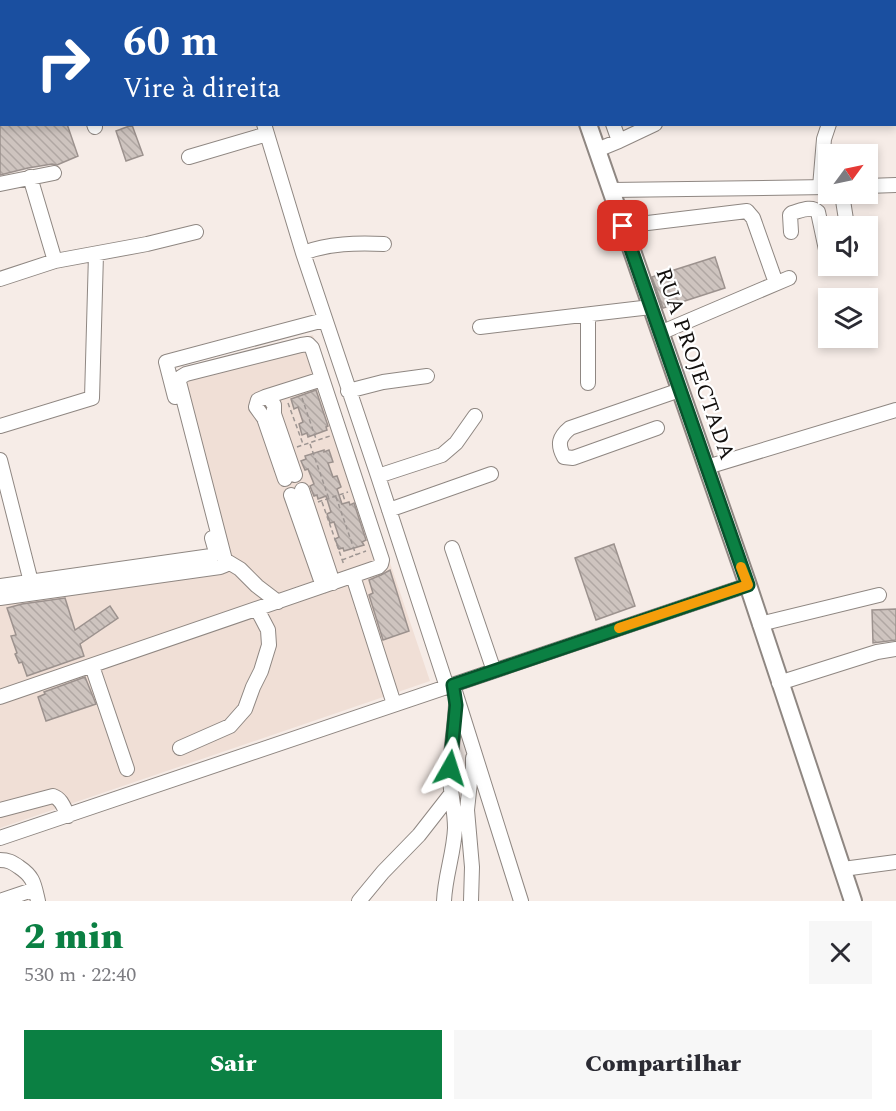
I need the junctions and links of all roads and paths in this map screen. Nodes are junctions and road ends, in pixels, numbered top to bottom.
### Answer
1 (589, 126) edge
2 (614, 126) edge
3 (651, 126) edge
4 (828, 126) edge
5 (265, 129) edge
6 (619, 141) junction
7 (824, 144) edge
8 (597, 150) junction
9 (189, 157) dead end
10 (54, 173) dead end
11 (30, 177) junction
12 (0, 183) edge
13 (896, 185) edge
14 (878, 186) edge
15 (818, 187) edge
16 (611, 190) junction
17 (819, 216) edge
18 (623, 226) junction
19 (196, 232) dead end
20 (791, 232) dead end
21 (384, 244) dead end
22 (303, 253) junction
23 (96, 254) junction
24 (56, 261) junction
25 (0, 279) edge
26 (651, 307) junction
27 (588, 315) junction
28 (324, 320) junction
29 (480, 327) dead end
30 (660, 333) junction
31 (427, 376) dead end
32 (322, 380) junction
33 (588, 383) dead end
34 (680, 390) junction
35 (348, 391) junction
36 (303, 399) dead end
37 (289, 404) dead end
38 (896, 410) edge
39 (475, 416) dead end
40 (0, 426) edge
41 (657, 428) dead end
42 (336, 434) dead end
43 (322, 435) dead end
44 (323, 438) junction
45 (316, 441) junction
46 (310, 443) junction
47 (303, 445) junction
48 (295, 448) dead end
49 (0, 460) edge
50 (707, 467) junction
51 (491, 474) dead end
52 (378, 476) junction
53 (349, 492) dead end
54 (342, 494) junction
55 (336, 496) junction
56 (328, 498) junction
57 (321, 501) junction
58 (345, 501) dead end
59 (314, 503) dead end
60 (389, 510) junction
61 (452, 548) dead end
62 (366, 551) dead end
63 (356, 555) junction
64 (342, 560) junction
65 (225, 561) junction
66 (349, 572) junction
67 (31, 582) junction
68 (328, 584) junction
69 (748, 585) junction
70 (0, 586) edge
71 (879, 595) dead end
72 (0, 598) edge
73 (278, 602) junction
74 (257, 609) junction
75 (760, 624) junction
76 (896, 650) edge
77 (92, 666) junction
78 (494, 671) junction
79 (779, 683) junction
80 (450, 686) junction
81 (0, 697) edge
82 (394, 704) junction
83 (471, 741) junction
84 (180, 748) dead end
85 (127, 770) dead end
86 (451, 795) junction
87 (0, 810) edge
88 (68, 816) junction
89 (0, 838) edge
90 (0, 860) edge
91 (896, 862) edge
92 (843, 869) junction
93 (37, 895) edge
94 (0, 901) edge
95 (359, 901) edge
96 (444, 901) edge
97 (471, 901) edge
98 (521, 901) edge
99 (853, 901) edge

1 - 8 main road, RUA PROJECTADA
2 - 6 street
3 - 6 street
4 - 7 street
5 - 9 street
5 - 22 street
6 - 8 street
8 - 16 main road, RUA PROJECTADA
10 - 11 street
11 - 12 street
11 - 24 street
13 - 14 street
15 - 16 street
16 - 18 main road, RUA PROJECTADA
17 - 20 street
18 - 26 main road, RUA PROJECTADA
18 - 30 street
19 - 23 street
21 - 22 street
22 - 28 street
23 - 24 street
23 - 40 street
24 - 25 street
26 - 27 street
26 - 30 main road, RUA PROJECTADA
27 - 29 street
27 - 33 street
28 - 35 street
28 - 67 street
30 - 34 main road, RUA PROJECTADA
31 - 35 street
32 - 65 street
32 - 66 street
32 - 68 street
34 - 41 street
34 - 50 main road, RUA PROJECTADA
35 - 52 street
36 - 45 path
37 - 47 path
38 - 50 street
39 - 52 street
42 - 44 path
43 - 44 path
44 - 45 path
45 - 46 path
46 - 47 path
46 - 56 path
47 - 48 path
49 - 67 street
50 - 69 main road, RUA PROJECTADA
51 - 60 street
52 - 60 street
53 - 54 path
54 - 55 path
54 - 58 path
55 - 56 path
55 - 63 path
56 - 57 path
57 - 59 path
57 - 64 path
60 - 80 street
61 - 78 street
62 - 63 path
63 - 64 path
64 - 66 path
65 - 72 street
65 - 73 street
66 - 68 street
66 - 82 street
67 - 70 street
68 - 73 street
69 - 75 main road, RUA PROJECTADA
69 - 78 street
71 - 75 street
73 - 74 street
74 - 77 street
74 - 84 street
75 - 79 main road, RUA PROJECTADA
76 - 79 street
77 - 81 street
77 - 85 street
78 - 80 street
79 - 92 main road, RUA PROJECTADA
80 - 82 street
80 - 83 street
80 - 86 street
82 - 88 street
83 - 97 street
83 - 98 street
86 - 95 street
86 - 96 street
87 - 88 street
88 - 89 street
90 - 93 street
91 - 92 street
92 - 99 main road, RUA PROJECTADA
93 - 94 street

